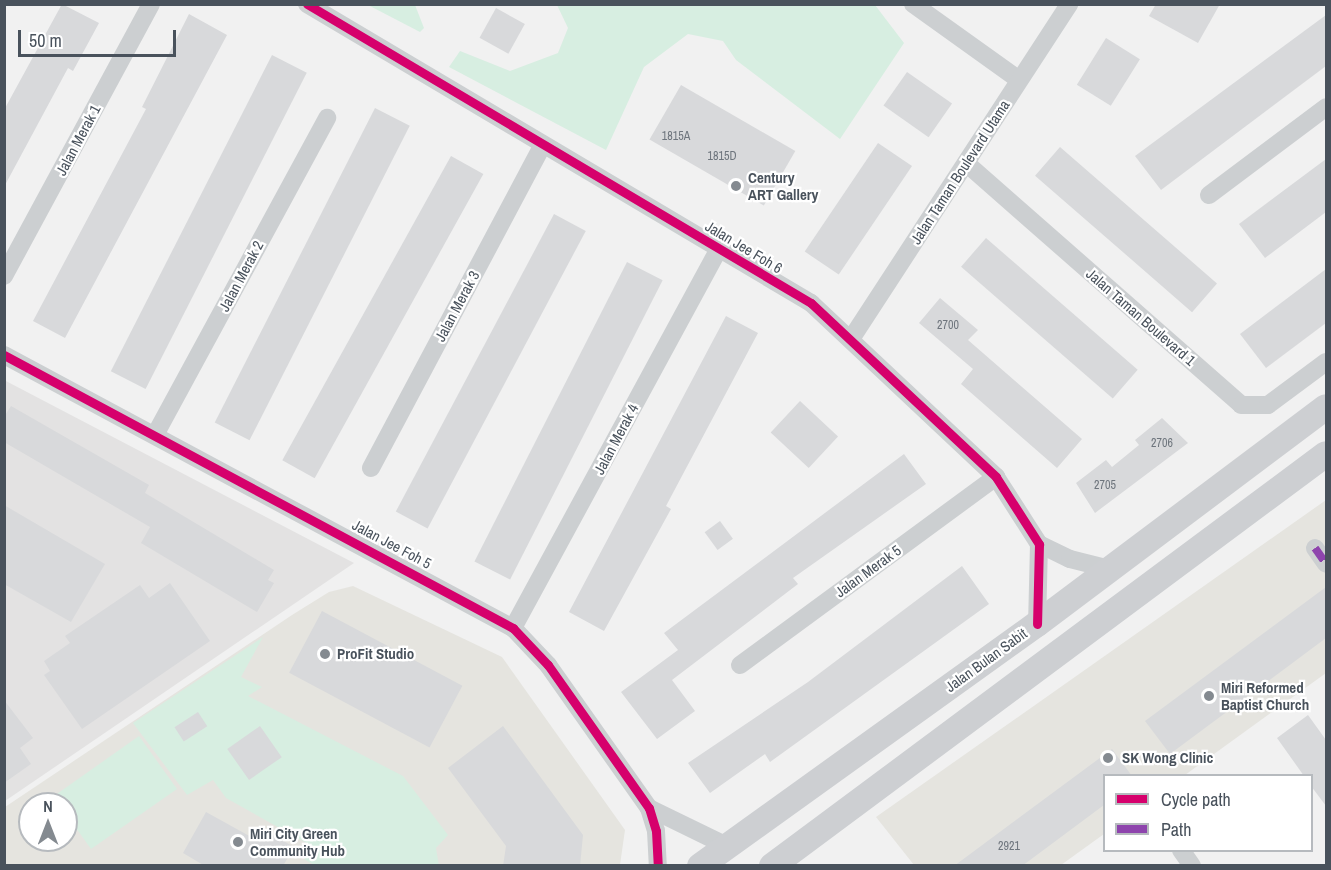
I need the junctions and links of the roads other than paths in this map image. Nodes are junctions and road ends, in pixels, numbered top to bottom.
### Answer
1 (151, 4) edge
2 (307, 4) edge
3 (913, 4) edge
4 (1069, 4) edge
5 (1019, 80) junction
6 (1326, 107) edge
7 (327, 118) dead end
8 (543, 145) junction
9 (966, 163) junction
10 (1209, 195) dead end
11 (719, 249) junction
12 (4, 276) edge
13 (850, 339) junction
14 (4, 355) edge
15 (1326, 362) edge
16 (1326, 408) edge
17 (155, 435) junction
18 (1326, 455) edge
19 (371, 468) dead end
20 (996, 477) junction
21 (1039, 544) junction
22 (1315, 548) dead end
23 (1326, 564) edge
24 (1110, 569) junction
25 (1037, 624) junction
26 (513, 628) junction
27 (740, 665) dead end
28 (649, 808) junction
29 (727, 846) junction
30 (1182, 852) edge
31 (658, 866) edge
32 (700, 866) edge
33 (772, 866) edge
34 (1192, 866) edge

1 - 12 street, Jalan Merak 1
2 - 8 street, Jalan Jee Foh 6
3 - 5 street
4 - 5 street, Jalan Taman Boulevard Utama
5 - 9 street, Jalan Taman Boulevard Utama
6 - 10 street
7 - 17 street, Jalan Merak 2
8 - 11 street, Jalan Jee Foh 6
8 - 19 street, Jalan Merak 3
9 - 13 street, Jalan Taman Boulevard Utama
9 - 15 street, Jalan Taman Boulevard 1
11 - 13 street, Jalan Jee Foh 6
11 - 26 street, Jalan Merak 4
13 - 20 street, Jalan Jee Foh 6
14 - 17 street, Jalan Jee Foh 5
16 - 24 main road, Jalan Bulan Sabit
17 - 26 street, Jalan Jee Foh 5
18 - 33 main road
20 - 21 street, Jalan Jee Foh 6
20 - 27 street, Jalan Merak 5
21 - 24 street
21 - 25 street
22 - 23 street
24 - 25 main road, Jalan Bulan Sabit
25 - 29 main road, Jalan Bulan Sabit
26 - 28 street, Jalan Jee Foh 5
28 - 29 street, Jalan Jee Foh 5
28 - 31 street, Jalan Jee Foh 5
29 - 32 main road, Jalan Bulan Sabit
30 - 34 street

